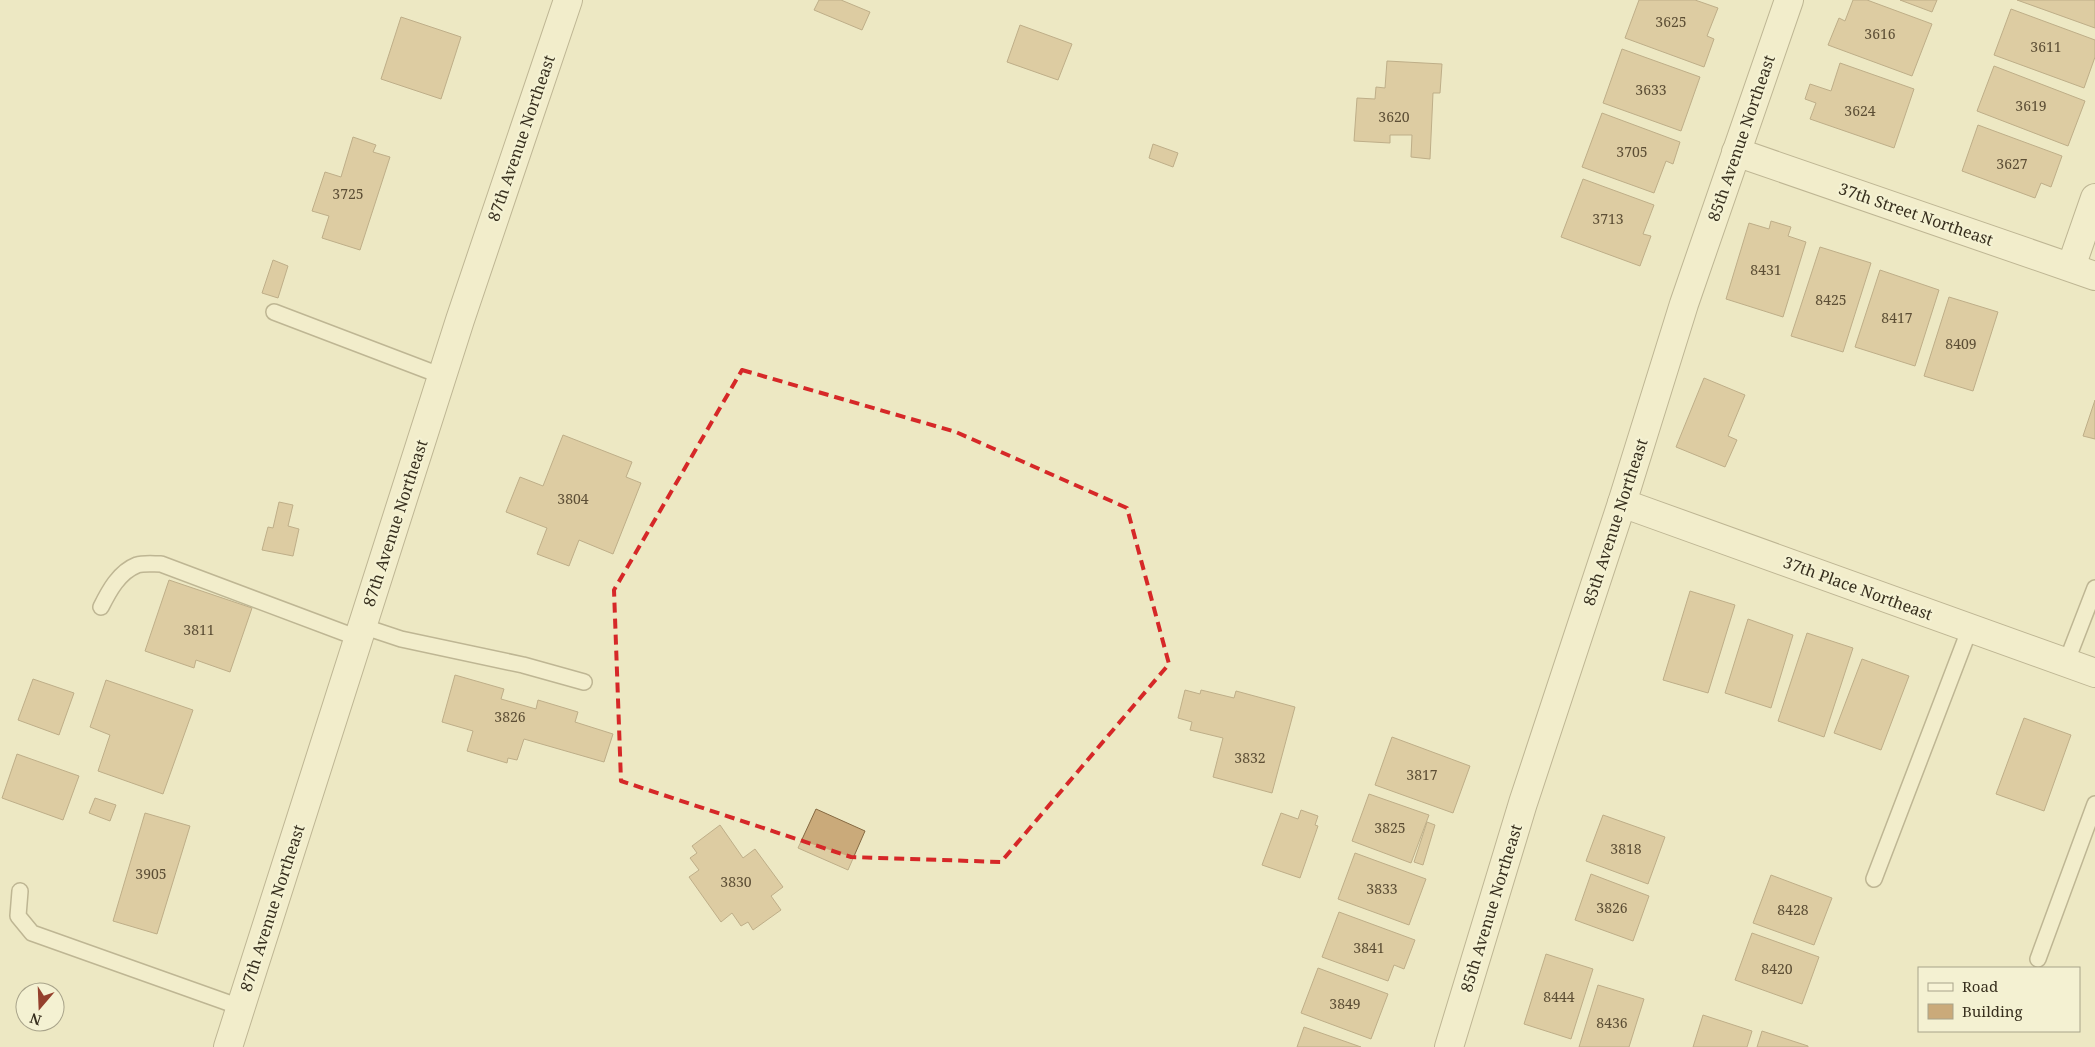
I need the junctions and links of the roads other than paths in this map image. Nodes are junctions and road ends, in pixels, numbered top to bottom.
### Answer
1 (568, 0) edge
2 (1789, 0) edge
3 (1736, 152) junction
4 (2095, 198) edge
5 (2083, 271) edge
6 (274, 312) dead end
7 (442, 376) junction
8 (1622, 503) junction
9 (2095, 588) edge
10 (101, 607) dead end
11 (1970, 628) junction
12 (360, 632) junction
13 (2066, 663) junction
14 (2095, 674) edge
15 (584, 682) dead end
16 (2095, 804) edge
17 (1874, 879) dead end
18 (20, 891) dead end
19 (2038, 959) dead end
20 (240, 1007) junction
21 (228, 1047) edge
22 (1449, 1047) edge

1 - 7 street, 87th Avenue Northeast
2 - 3 street, 85th Avenue Northeast
3 - 5 street, 37th Street Northeast
3 - 8 street, 85th Avenue Northeast
4 - 5 street
6 - 7 lane
7 - 12 street, 87th Avenue Northeast
8 - 11 street, 37th Place Northeast
8 - 22 street, 85th Avenue Northeast
9 - 13 lane
10 - 12 lane
11 - 13 street, 37th Place Northeast
11 - 17 lane
12 - 15 lane
12 - 20 street, 87th Avenue Northeast
13 - 14 street, 37th Place Northeast
16 - 19 lane
18 - 20 lane
20 - 21 street, 87th Avenue Northeast

